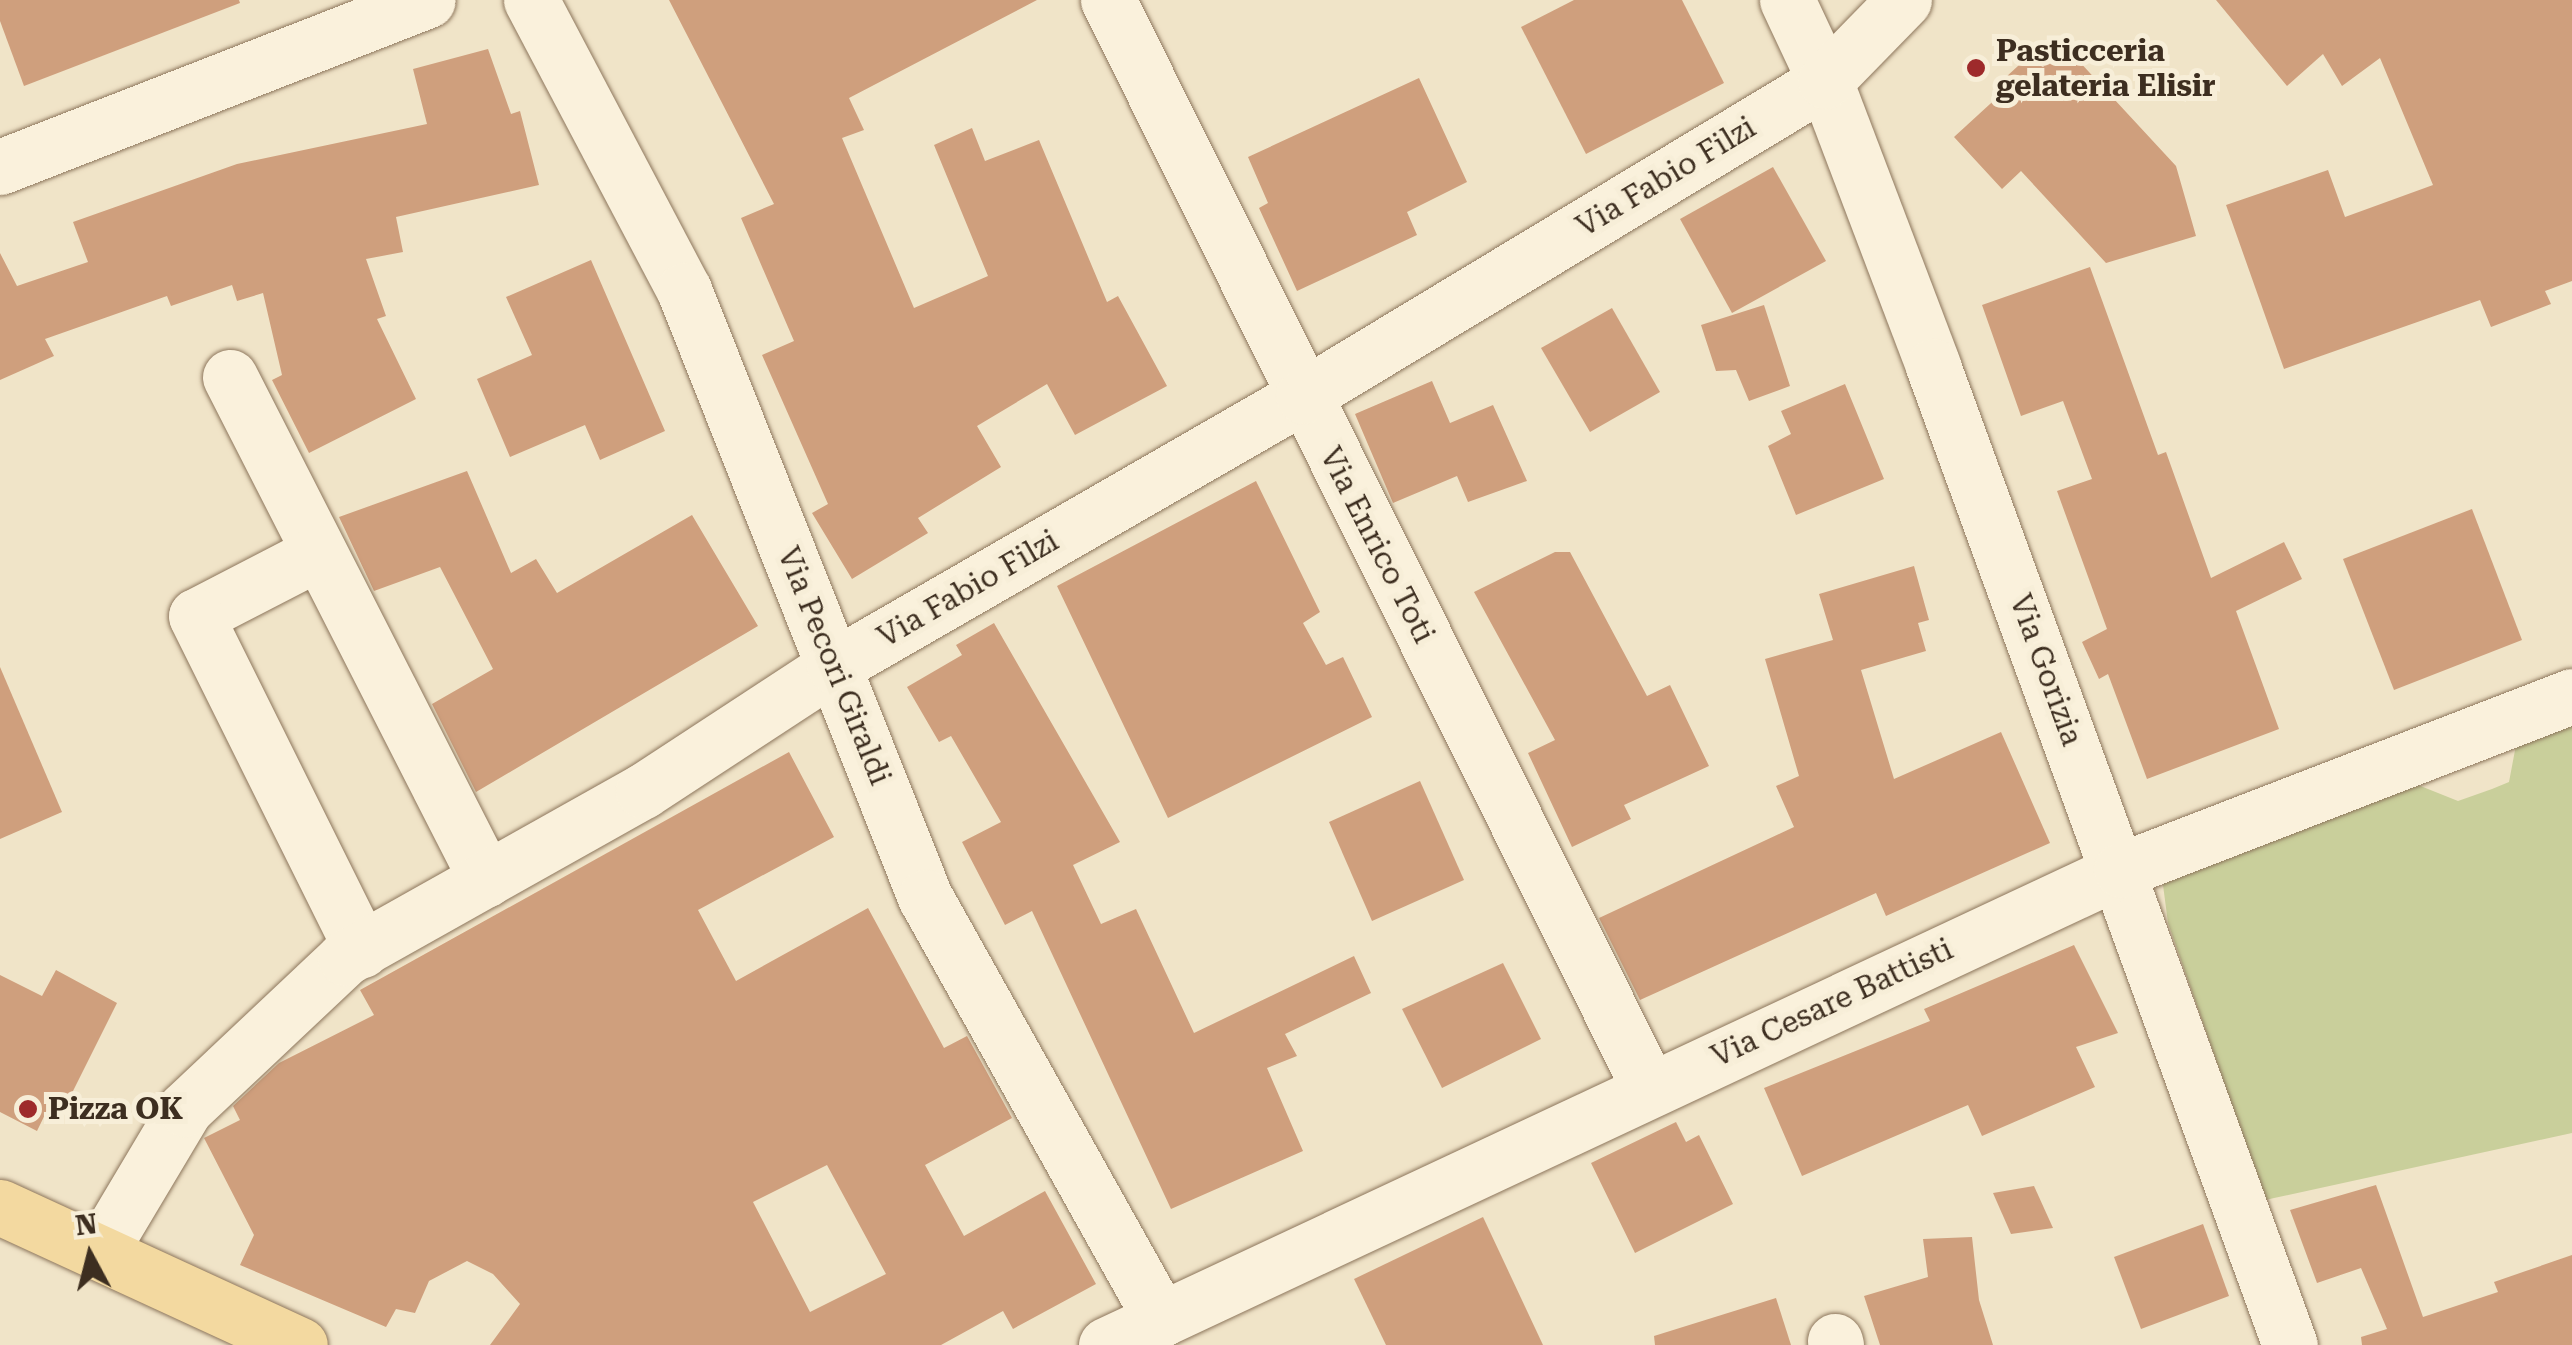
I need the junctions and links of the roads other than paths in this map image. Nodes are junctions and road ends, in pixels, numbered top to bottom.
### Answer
1 (428, 0) edge
2 (531, 0) edge
3 (1108, 0) edge
4 (1787, 0) edge
5 (1904, 0) edge
6 (1825, 81) junction
7 (0, 168) edge
8 (230, 377) dead end
9 (1303, 396) junction
10 (318, 553) junction
11 (834, 666) junction
12 (2572, 696) edge
13 (2121, 870) junction
14 (486, 879) junction
15 (362, 950) junction
16 (1649, 1088) junction
17 (0, 1206) edge
18 (100, 1250) junction
19 (1162, 1320) junction
20 (300, 1345) edge
21 (1106, 1345) edge
22 (2290, 1345) edge

1 - 7 street
2 - 11 street, Via Pecori Giraldi
3 - 9 street, Via Enrico Toti
4 - 6 street, Via Gorizia
5 - 6 street, Via Fabio Filzi
6 - 9 street, Via Fabio Filzi
6 - 13 street, Via Gorizia
8 - 10 street
9 - 11 street, Via Fabio Filzi
9 - 16 street, Via Enrico Toti
10 - 14 street
10 - 15 street
11 - 14 street, Via Fabio Filzi
11 - 19 street, Via Pecori Giraldi
12 - 13 street, Via Cesare Battisti
13 - 16 street, Via Cesare Battisti
13 - 22 street, Via Gorizia
14 - 15 street, Via Fabio Filzi
15 - 18 street, Via Fabio Filzi
16 - 19 street, Via Cesare Battisti
17 - 18 main road
18 - 20 main road
19 - 21 street, Via Cesare Battisti

